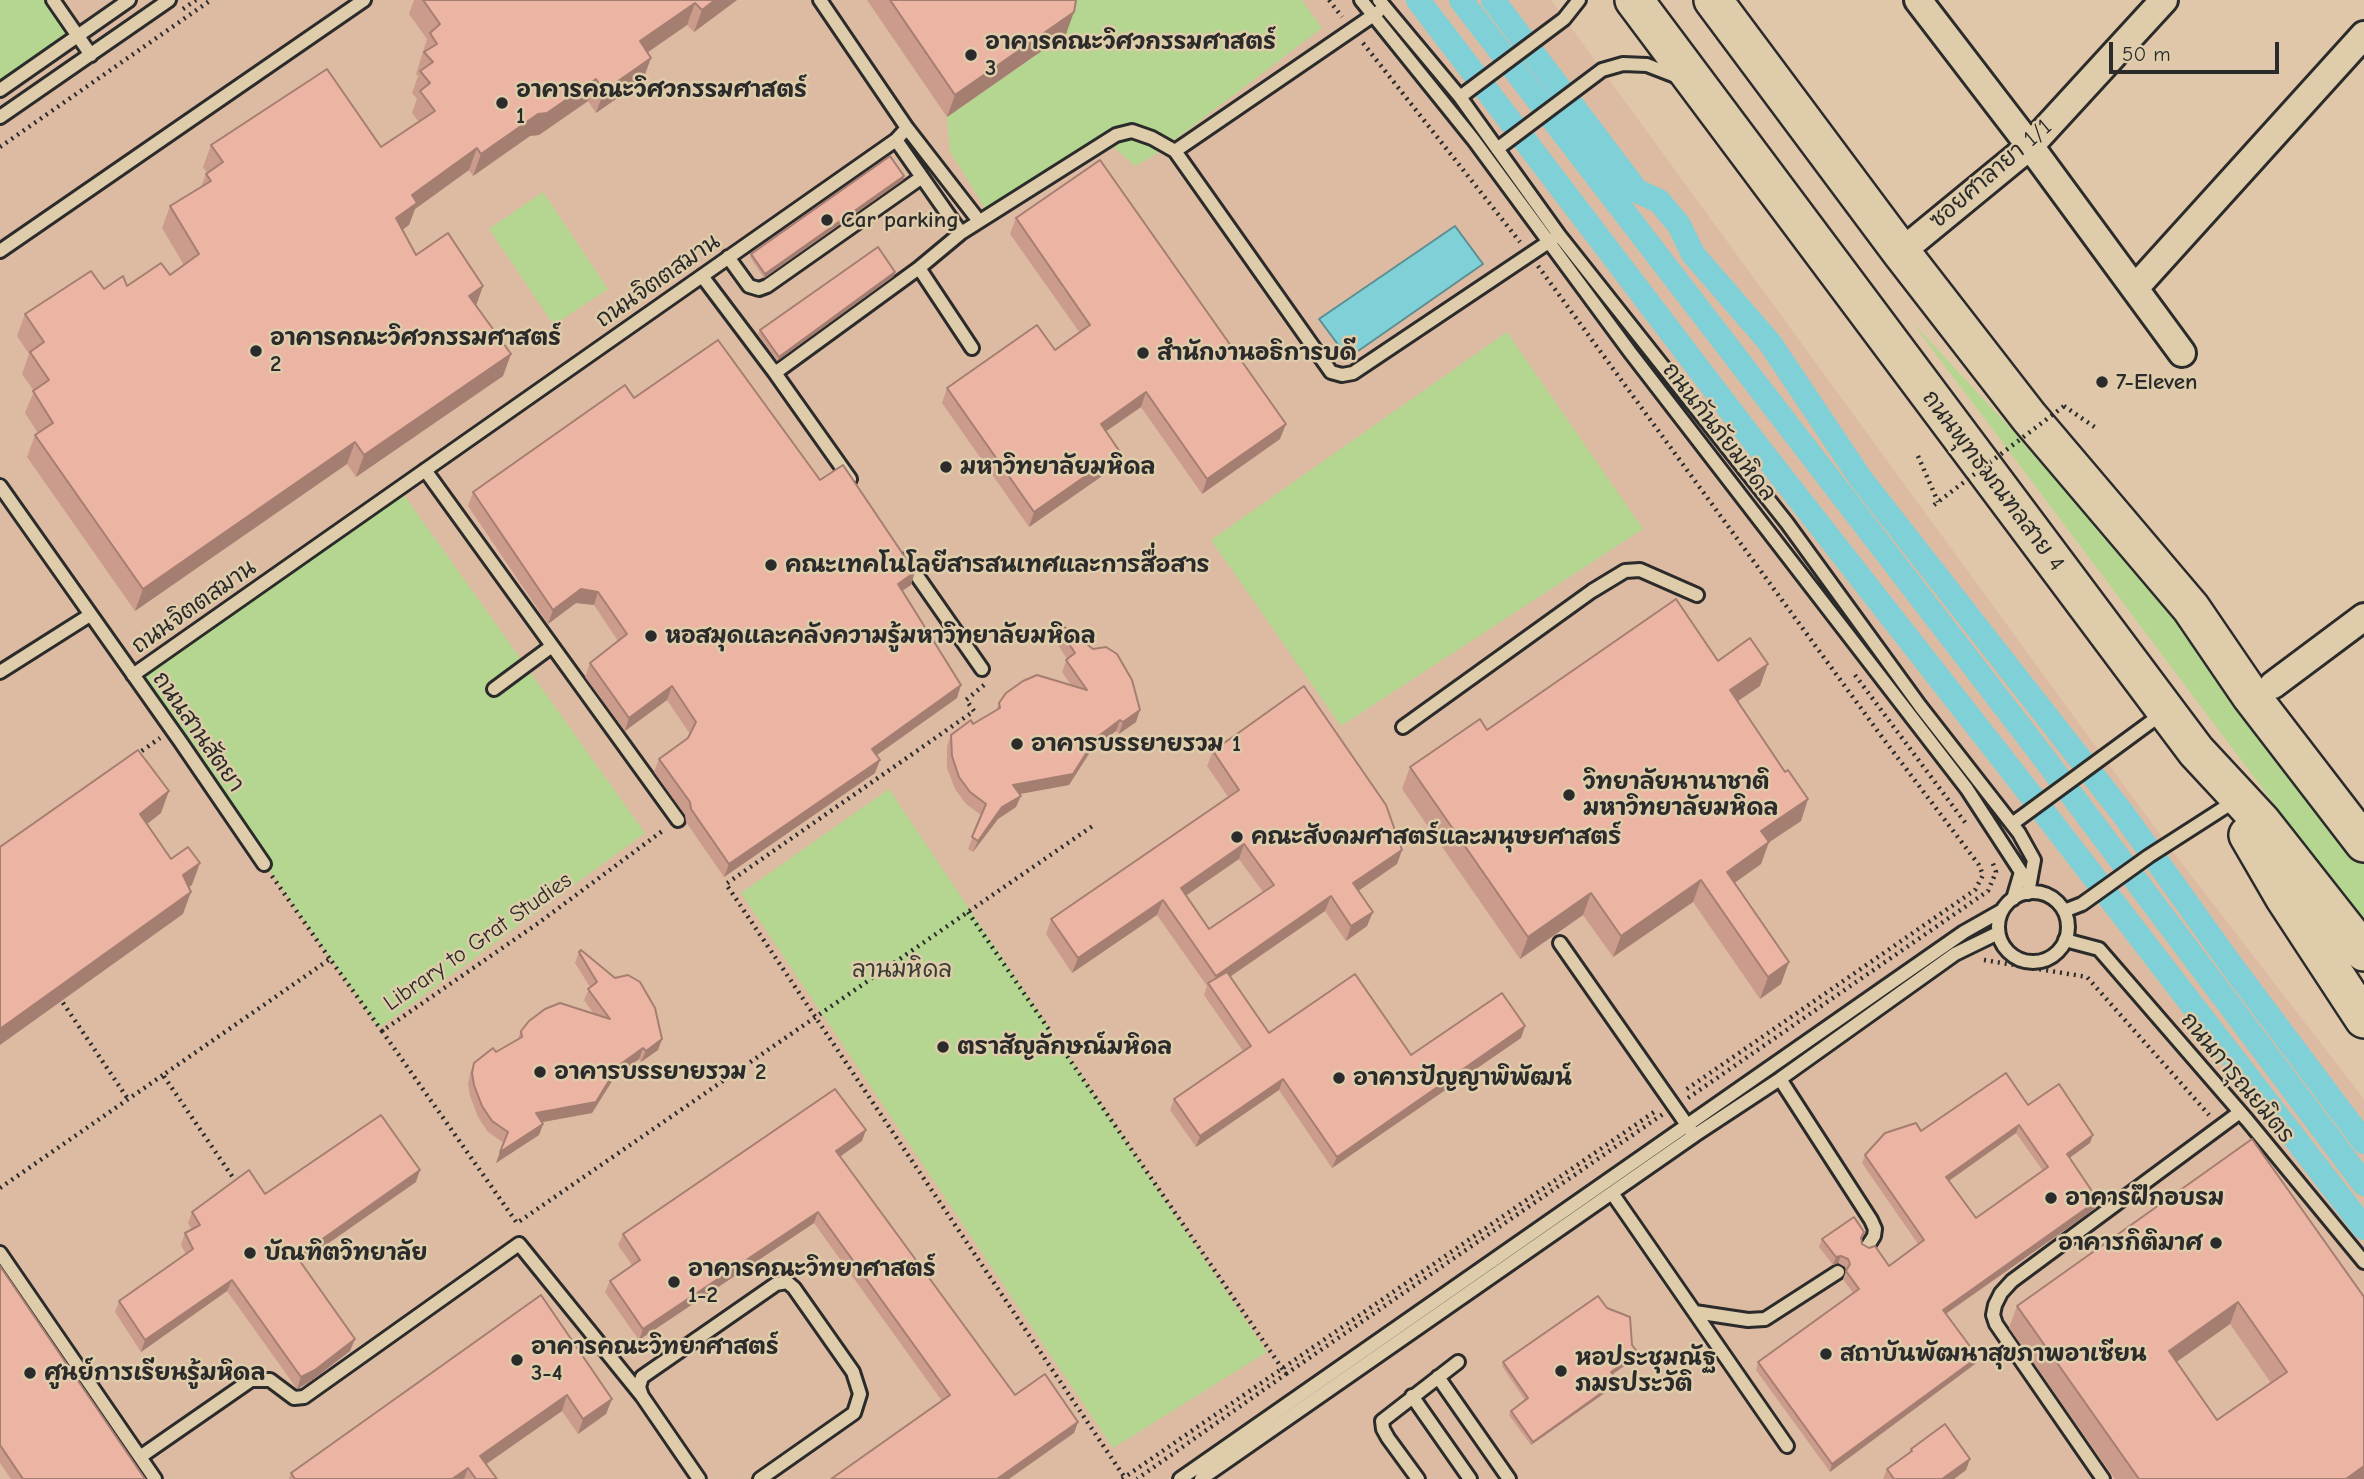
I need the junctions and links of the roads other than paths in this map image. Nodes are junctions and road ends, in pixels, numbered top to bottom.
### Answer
1 (53, 0) edge
2 (129, 0) edge
3 (169, 0) edge
4 (364, 0) edge
5 (820, 0) edge
6 (1361, 0) edge
7 (1579, 0) edge
8 (1634, 0) edge
9 (1713, 0) edge
10 (2164, 0) edge
11 (1382, 4) edge
12 (1930, 5) edge
13 (1373, 15) junction
14 (2364, 35) edge
15 (78, 36) junction
16 (91, 55) junction
17 (1695, 83) junction
18 (0, 90) edge
19 (1460, 97) junction
20 (0, 117) edge
21 (907, 128) junction
22 (896, 140) junction
23 (2030, 146) junction
24 (1497, 149) junction
25 (1175, 152) junction
26 (922, 177) junction
27 (979, 221) junction
28 (961, 233) junction
29 (1554, 238) junction
30 (0, 251) edge
31 (1901, 252) junction
32 (728, 257) junction
33 (919, 268) junction
34 (702, 276) junction
35 (2136, 288) junction
36 (972, 348) dead end
37 (2182, 353) dead end
38 (775, 373) junction
39 (425, 470) junction
40 (0, 486) edge
41 (855, 487) edge
42 (895, 544) edge
43 (1696, 595) dead end
44 (2191, 608) junction
45 (90, 615) junction
46 (2364, 618) edge
47 (552, 646) junction
48 (980, 672) road end
49 (0, 673) edge
50 (133, 676) junction
51 (2273, 685) junction
52 (494, 689) dead end
53 (2166, 711) junction
54 (1403, 727) dead end
55 (2364, 806) edge
56 (2246, 813) junction
57 (678, 820) road end
58 (2012, 824) junction
59 (2364, 843) edge
60 (264, 864) road end
61 (2028, 892) junction
62 (2013, 899) junction
63 (2001, 911) junction
64 (2063, 911) junction
65 (1998, 933) junction
66 (2065, 940) junction
67 (1560, 943) edge
68 (2364, 952) edge
69 (2364, 983) edge
70 (2364, 1020) edge
71 (1780, 1079) junction
72 (2240, 1112) junction
73 (1691, 1130) junction
74 (1612, 1193) junction
75 (1867, 1247) edge
76 (0, 1253) edge
77 (2364, 1262) edge
78 (1838, 1272) dead end
79 (1695, 1312) junction
80 (1458, 1362) dead end
81 (1438, 1377) junction
82 (642, 1396) junction
83 (1412, 1396) junction
84 (1787, 1446) dead end
85 (140, 1457) junction
86 (155, 1479) edge
87 (699, 1479) edge
88 (760, 1479) edge
89 (1180, 1479) edge
90 (1201, 1479) edge
91 (1418, 1479) edge
92 (1470, 1479) edge
93 (1509, 1479) edge
94 (2103, 1479) edge

1 - 15 lane
2 - 15 lane
3 - 16 lane
4 - 30 lane
5 - 21 lane
6 - 13 lane, ถนนกันภัยมหิดล
7 - 19 lane
8 - 17 main road, ถนนพุทธมณฑลสาย 4
9 - 31 main road
10 - 23 street, ซอยศาลายา 1/1
11 - 13 lane
11 - 19 lane, ถนนกันภัยมหิดล
12 - 23 street
13 - 25 lane
13 - 29 lane, ถนนกันภัยมหิดล
14 - 35 street
15 - 16 lane
15 - 18 lane
16 - 20 lane
17 - 24 lane
17 - 53 main road, ถนนพุทธมณฑลสาย 4
19 - 24 lane, ถนนกันภัยมหิดล
21 - 22 lane, ถนนจิตตสมาน
21 - 27 lane
22 - 26 lane
22 - 32 lane, ถนนจิตตสมาน
23 - 31 street, ซอยศาลายา 1/1
23 - 35 street
24 - 29 lane, ถนนกันภัยมหิดล
25 - 27 lane
25 - 29 lane
26 - 28 lane
26 - 32 lane
27 - 28 lane
28 - 33 lane
29 - 58 lane, ถนนกันภัยมหิดล
29 - 62 lane, ถนนกันภัยมหิดล
31 - 44 main road
32 - 34 lane, ถนนจิตตสมาน
33 - 36 lane
33 - 38 lane
34 - 38 lane
34 - 39 lane, ถนนจิตตสมาน
35 - 37 street
38 - 41 lane
39 - 47 lane
39 - 50 lane, ถนนจิตตสมาน
40 - 45 lane, ถนนสานสัตยา
42 - 48 lane
43 - 54 lane
44 - 51 main road
44 - 59 main road
45 - 49 lane
45 - 50 lane, ถนนสานสัตยา
46 - 51 street
47 - 52 lane
47 - 57 lane
50 - 60 lane, ถนนสานสัตยา
51 - 55 main road
53 - 56 main road, ถนนพุทธมณฑลสาย 4
53 - 58 lane
56 - 64 lane
56 - 68 main road
56 - 69 main road
56 - 70 main road
58 - 61 lane, ถนนกันภัยมหิดล
61 - 62 lane
61 - 64 lane
62 - 63 lane
63 - 65 lane
63 - 73 lane
64 - 66 lane
65 - 66 lane
65 - 71 lane
66 - 72 lane, ถนนการุณยมิตร
67 - 73 lane
71 - 73 lane
71 - 75 lane
72 - 77 lane, ถนนการุณยมิตร
72 - 94 lane
73 - 74 lane
73 - 89 lane
74 - 79 lane
74 - 90 lane
76 - 85 lane
78 - 79 lane
79 - 84 lane
80 - 81 lane
81 - 83 lane
81 - 93 lane
82 - 85 lane
82 - 87 lane
82 - 88 lane
83 - 91 lane
83 - 92 lane
85 - 86 lane

